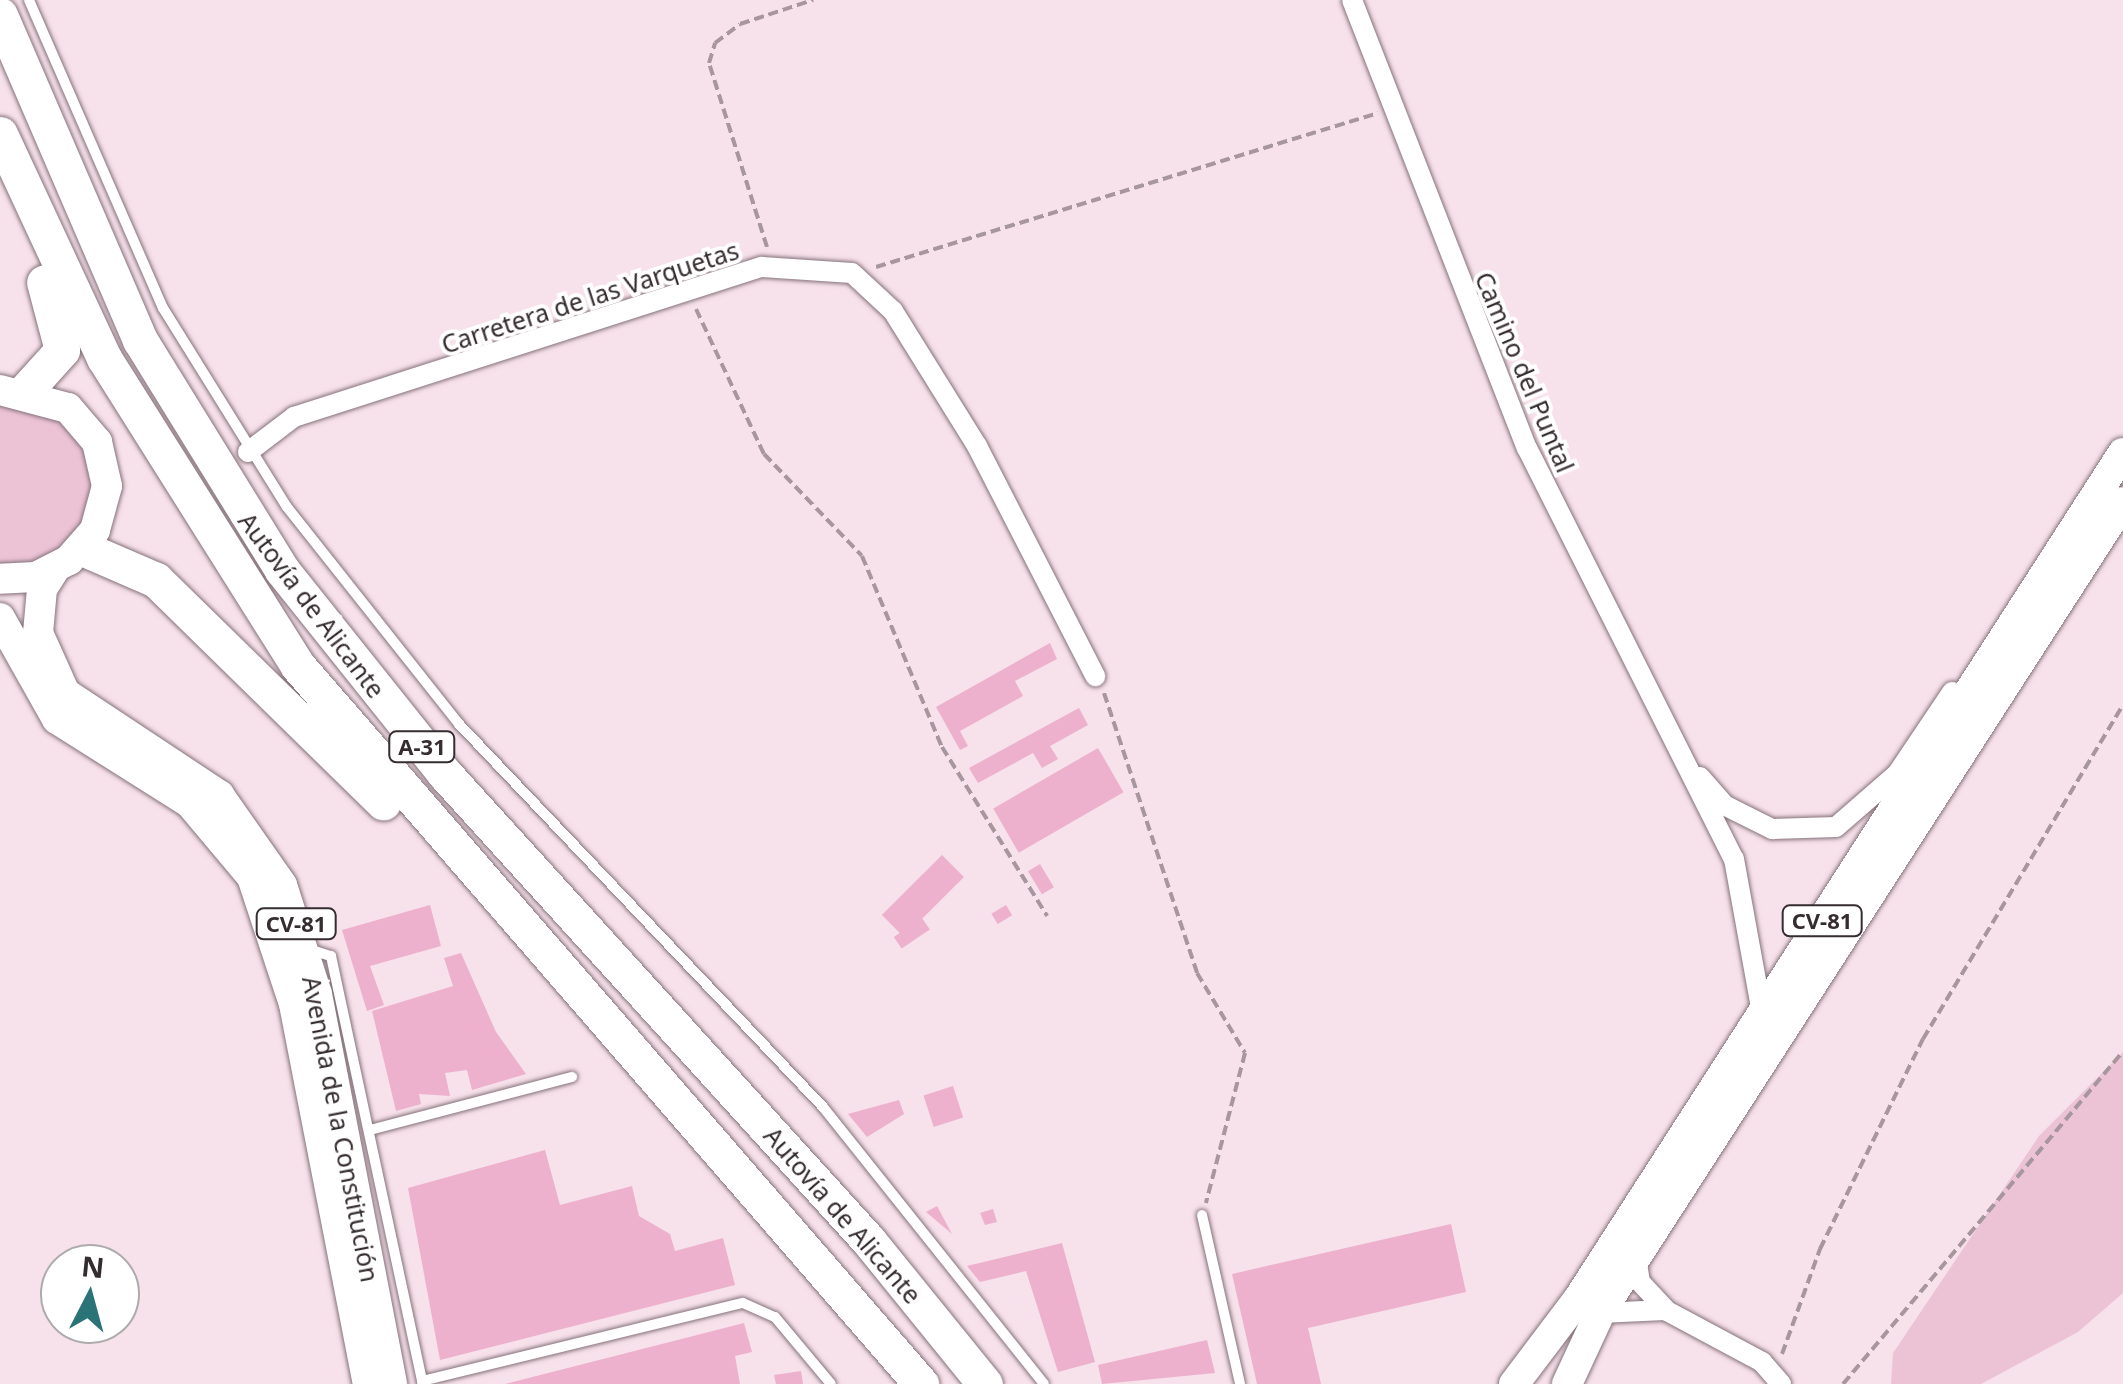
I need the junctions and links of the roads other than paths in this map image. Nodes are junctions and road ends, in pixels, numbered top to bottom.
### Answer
1 (29, 0) edge
2 (1352, 0) edge
3 (0, 15) edge
4 (0, 134) edge
5 (0, 154) edge
6 (10, 389) edge
7 (248, 452) junction
8 (2123, 453) edge
9 (2123, 502) edge
10 (82, 548) junction
11 (54, 570) junction
12 (0, 579) edge
13 (0, 618) edge
14 (2007, 632) junction
15 (1095, 676) road end
16 (1681, 750) junction
17 (490, 894) junction
18 (303, 947) junction
19 (1762, 1013) junction
20 (572, 1077) dead end
21 (370, 1130) junction
22 (1202, 1214) road end
23 (1636, 1257) junction
24 (1667, 1310) junction
25 (1600, 1313) junction
26 (1778, 1380) edge
27 (412, 1383) edge
28 (368, 1384) edge
29 (832, 1384) edge
30 (921, 1384) edge
31 (985, 1384) edge
32 (1044, 1384) edge
33 (1240, 1384) edge
34 (1514, 1384) edge
35 (1567, 1384) edge

1 - 7 lane
2 - 16 street, Camino del Puntal
3 - 31 highway, Autovía de Alicante / A-31
4 - 17 highway, Autovía de Alicante / A-31
5 - 6 highway
6 - 10 main road
7 - 15 street, Carretera de las Varquetas
7 - 32 lane
8 - 14 main road, CV-81
9 - 23 main road, CV-81
10 - 11 main road
10 - 17 highway
11 - 12 main road
11 - 18 main road, Avenida de la Constitución / CV-81
13 - 28 main road, Avenida de la Constitución / CV-81
14 - 16 street, Camino del Puntal
14 - 19 main road, CV-81
16 - 19 street, Camino del Puntal
17 - 30 highway, Autovía de Alicante / A-31
18 - 21 lane
18 - 27 main road, Avenida de la Constitución / CV-81
19 - 34 main road, CV-81
20 - 21 lane
21 - 27 lane
22 - 33 lane
23 - 24 street
23 - 25 main road, CV-81
24 - 25 street
24 - 26 street
25 - 35 main road, CV-81
27 - 29 lane

